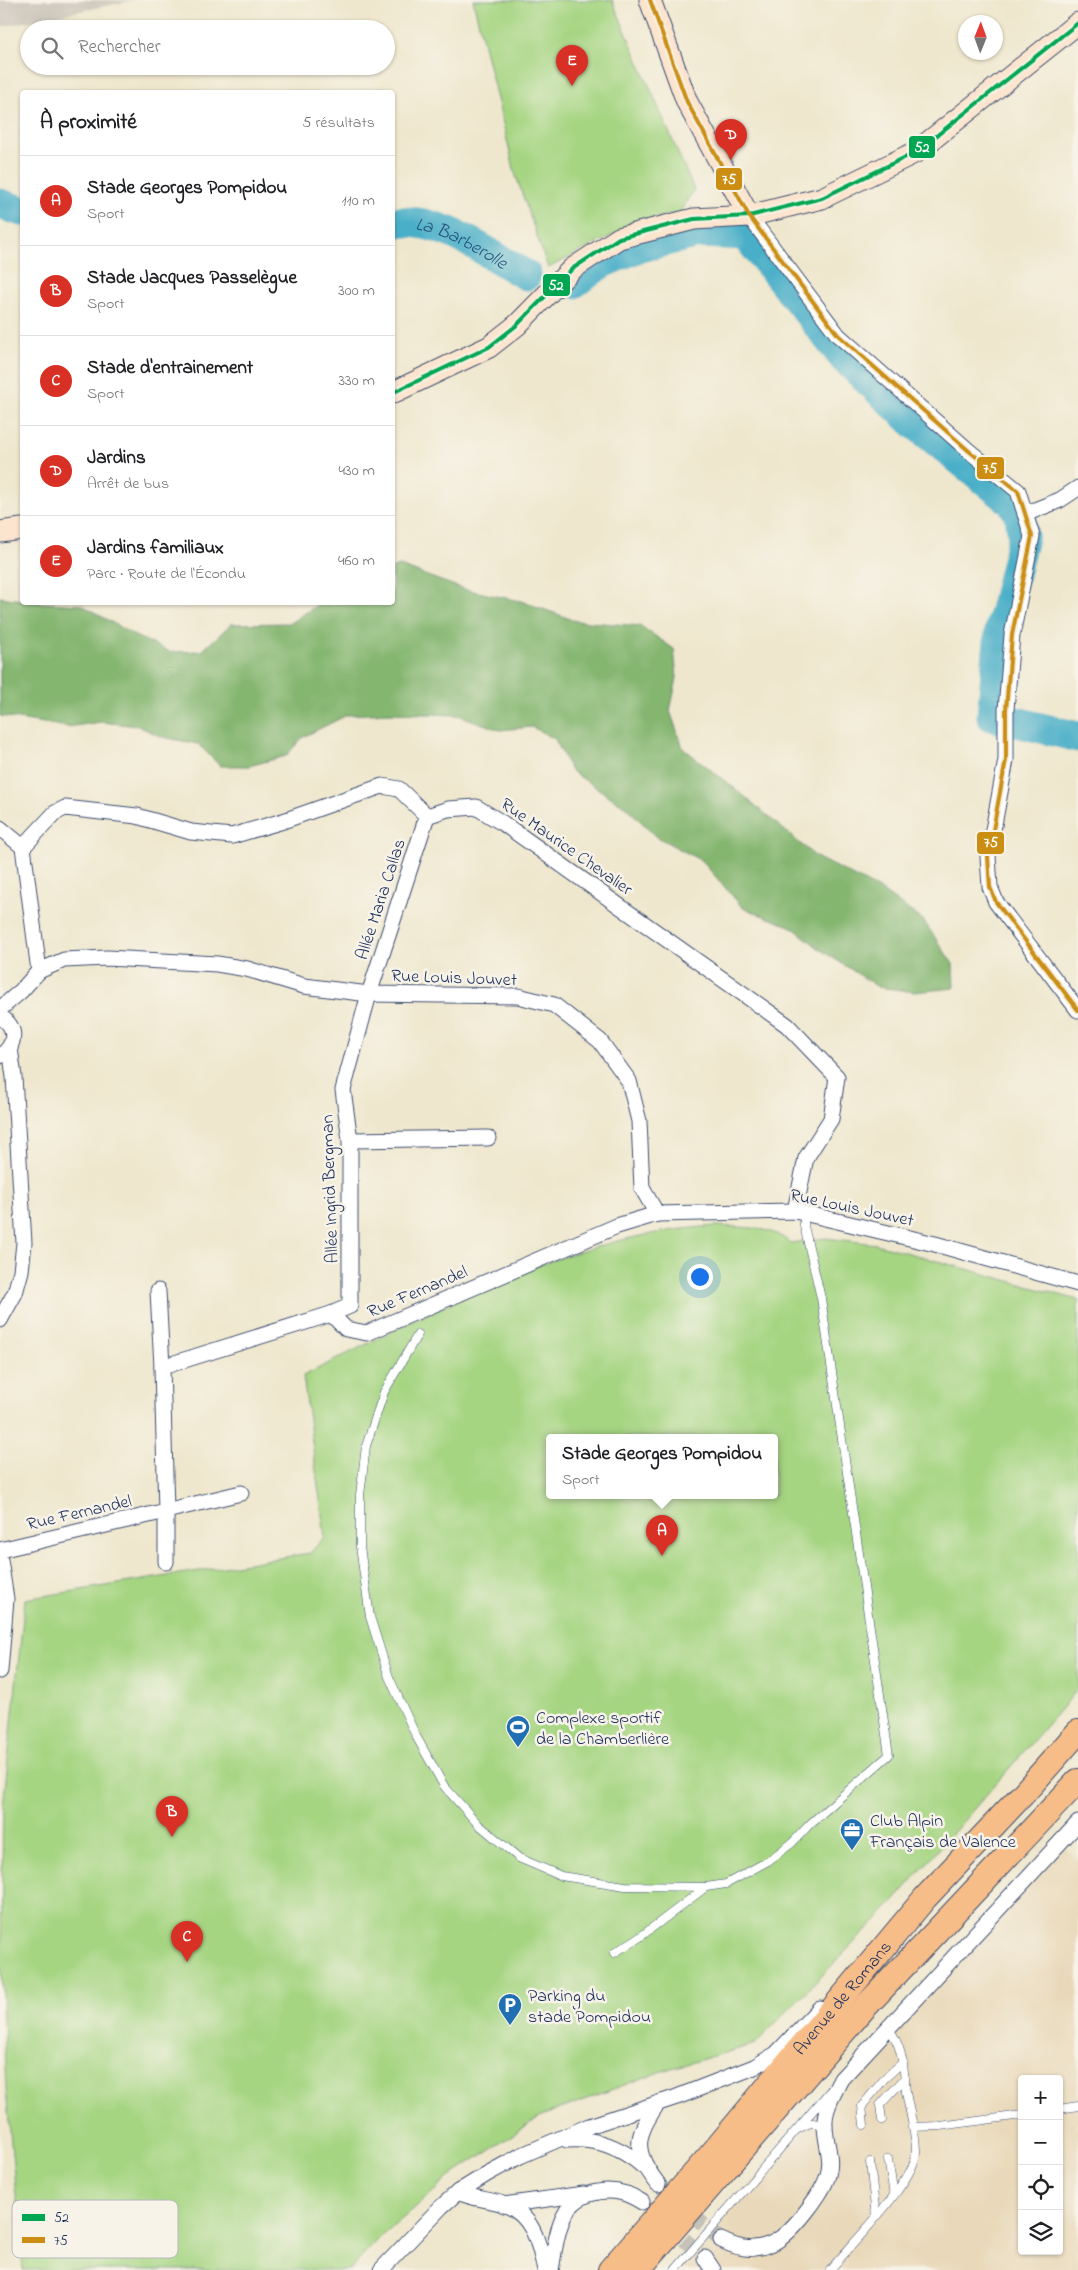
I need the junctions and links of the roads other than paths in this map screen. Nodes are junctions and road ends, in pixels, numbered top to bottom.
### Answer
1 (650, 0) edge
2 (1078, 23) edge
3 (749, 216) junction
4 (395, 392) edge
5 (1078, 488) edge
6 (1026, 514) junction
7 (20, 529) edge
8 (0, 532) edge
9 (427, 816) junction
10 (0, 828) edge
11 (23, 847) junction
12 (39, 971) junction
13 (21, 991) junction
14 (369, 994) junction
15 (0, 1009) edge
16 (1078, 1010) edge
17 (5, 1020) edge
18 (3, 1054) edge
19 (488, 1138) dead end
20 (350, 1140) junction
21 (800, 1212) junction
22 (657, 1214) junction
23 (1078, 1284) edge
24 (158, 1291) dead end
25 (1, 1313) edge
26 (331, 1314) junction
27 (418, 1334) dead end
28 (162, 1367) junction
29 (241, 1494) dead end
30 (166, 1511) junction
31 (0, 1550) edge
32 (0, 1560) edge
33 (166, 1562) dead end
34 (2, 1577) edge
35 (0, 1671) edge
36 (1078, 1732) edge
37 (1078, 1781) edge
38 (1077, 1825) edge
39 (706, 1887) junction
40 (925, 1898) junction
41 (614, 1953) dead end
42 (887, 2027) junction
43 (903, 2062) junction
44 (905, 2078) junction
45 (841, 2079) junction
46 (658, 2103) junction
47 (1078, 2106) edge
48 (1063, 2108) edge
49 (1018, 2115) edge
50 (882, 2120) dead end
51 (864, 2125) dead end
52 (824, 2128) junction
53 (912, 2128) junction
54 (792, 2133) junction
55 (558, 2140) junction
56 (888, 2159) dead end
57 (870, 2162) dead end
58 (644, 2167) junction
59 (658, 2184) tunnel mouth
60 (458, 2192) junction
61 (587, 2194) junction
62 (894, 2195) junction
63 (642, 2202) dead end
64 (504, 2205) junction
65 (876, 2217) junction
66 (721, 2240) tunnel mouth
67 (381, 2270) edge
68 (544, 2270) edge
69 (551, 2270) edge
70 (610, 2270) edge
71 (638, 2270) edge
72 (675, 2270) edge
73 (830, 2270) edge

1 - 3 street
2 - 3 street
3 - 4 street
3 - 6 street
5 - 6 street
6 - 16 street
7 - 8 street
9 - 11 street
9 - 14 street, Allée Maria Callas
9 - 21 street, Rue Maurice Chevalier
10 - 11 street
11 - 12 street
12 - 13 street, Rue Louis Jouvet
12 - 14 street, Rue Louis Jouvet
13 - 15 street, Rue Louis Jouvet
13 - 17 street, Rue Louis Jouvet
14 - 20 street, Allée Ingrid Bergman
14 - 22 street, Rue Louis Jouvet
17 - 18 street
18 - 25 street
19 - 20 street
20 - 26 street, Allée Ingrid Bergman
21 - 22 street, Rue Louis Jouvet
21 - 23 street, Rue Louis Jouvet
21 - 39 lane
22 - 26 street, Rue Fernandel
24 - 28 street
26 - 28 street
27 - 39 lane
28 - 30 street
29 - 30 street, Rue Fernandel
30 - 31 street, Rue Fernandel
30 - 33 street
32 - 34 street
34 - 35 street
36 - 40 main road, Avenue de Romans
37 - 71 main road, Avenue de Romans
38 - 42 street
39 - 41 lane
40 - 46 street
40 - 70 main road, Avenue de Romans
42 - 43 lane
42 - 45 street
43 - 44 lane
43 - 51 lane
44 - 50 lane
44 - 53 lane
45 - 52 street
45 - 54 lane
46 - 55 street
46 - 58 street
47 - 48 lane
49 - 53 lane
52 - 54 lane
52 - 66 street
53 - 62 lane
54 - 72 lane
55 - 58 street
55 - 60 street
56 - 62 lane
57 - 65 lane
58 - 59 street
60 - 64 street
60 - 67 street
61 - 63 street
61 - 64 street
61 - 69 street
62 - 65 lane
64 - 68 street
65 - 73 lane

